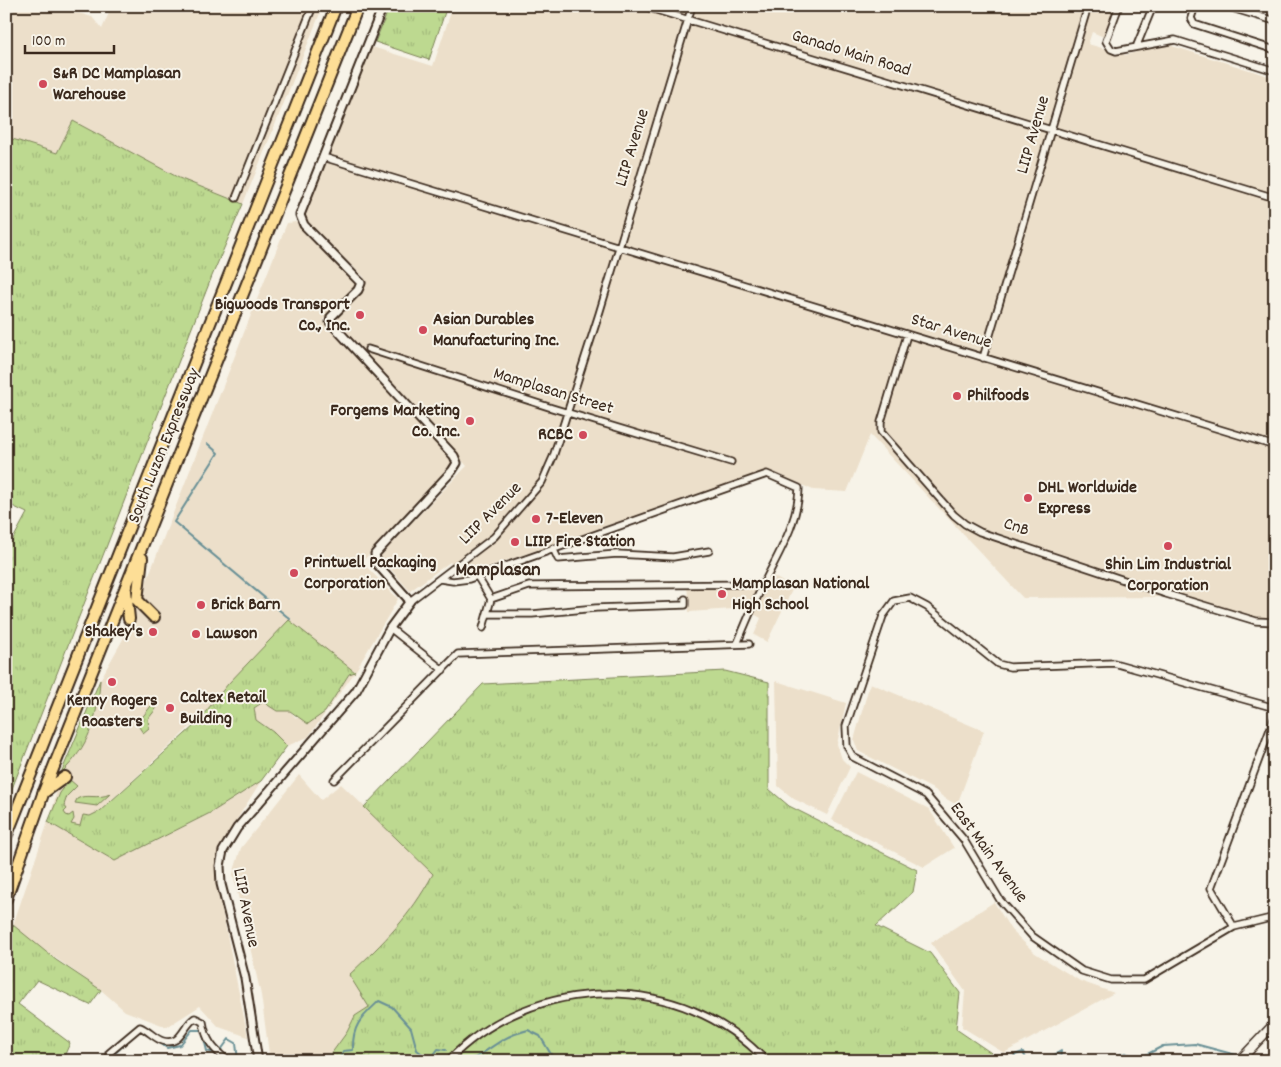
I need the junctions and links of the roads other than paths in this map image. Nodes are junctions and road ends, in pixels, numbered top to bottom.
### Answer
1 (313, 6) edge
2 (336, 6) edge
3 (358, 6) edge
4 (383, 6) edge
5 (643, 6) edge
6 (692, 6) edge
7 (1088, 6) edge
8 (1119, 6) edge
9 (1153, 6) edge
10 (1194, 6) edge
11 (1225, 6) edge
12 (688, 20) junction
13 (1275, 21) edge
14 (1137, 45) junction
15 (1275, 50) edge
16 (1275, 71) edge
17 (1051, 130) junction
18 (323, 157) junction
19 (236, 198) dead end
20 (1275, 198) edge
21 (619, 247) junction
22 (907, 334) junction
23 (368, 349) dead end
24 (983, 358) junction
25 (567, 413) junction
26 (1275, 446) edge
27 (731, 462) dead end
28 (143, 542) junction
29 (553, 548) junction
30 (709, 551) dead end
31 (476, 576) junction
32 (440, 579) junction
33 (763, 584) junction
34 (126, 588) junction
35 (491, 599) junction
36 (685, 599) dead end
37 (410, 601) junction
38 (487, 614) junction
39 (154, 617) dead end
40 (129, 619) dead end
41 (1275, 622) edge
42 (390, 628) junction
43 (483, 628) dead end
44 (737, 644) junction
45 (749, 644) dead end
46 (443, 670) junction
47 (1275, 708) edge
48 (1275, 716) edge
49 (65, 777) dead end
50 (334, 780) dead end
51 (43, 794) junction
52 (6, 837) edge
53 (6, 899) edge
54 (1275, 916) edge
55 (1234, 927) junction
56 (1275, 1023) edge
57 (109, 1053) dead end
58 (228, 1061) edge
59 (258, 1061) edge
60 (448, 1061) edge
61 (766, 1061) edge
62 (1239, 1061) edge

1 - 19 street
2 - 52 highway, South Luzon Expressway
3 - 28 highway, South Luzon Expressway
4 - 18 street
5 - 12 street, Ganado Main Road
6 - 12 street, LIIP Avenue
7 - 17 street, LIIP Avenue
8 - 14 street
9 - 14 street
10 - 15 street
11 - 13 street
12 - 17 street, Ganado Main Road
12 - 21 street, LIIP Avenue
14 - 16 street
17 - 20 street, Ganado Main Road
17 - 24 street, LIIP Avenue
18 - 21 street, Star Avenue
18 - 37 street
21 - 22 street, Star Avenue
21 - 25 street, LIIP Avenue
22 - 24 street, Star Avenue
22 - 41 street, CnB
23 - 25 street, Mamplasan Street
24 - 26 street, Star Avenue
25 - 27 street, Mamplasan Street
25 - 32 street, LIIP Avenue
28 - 34 highway, South Luzon Expressway
28 - 39 highway
29 - 30 street
29 - 31 street
29 - 33 street
31 - 32 street
31 - 35 street
32 - 37 street, LIIP Avenue
33 - 35 street
33 - 44 street
34 - 40 highway
34 - 51 highway, South Luzon Expressway
35 - 38 street
36 - 38 street
37 - 42 street, LIIP Avenue
38 - 43 street
42 - 46 street
42 - 59 street, LIIP Avenue
44 - 45 street
44 - 46 street
46 - 50 street
47 - 55 street, East Main Avenue
48 - 55 street
49 - 51 highway
51 - 53 highway, South Luzon Expressway
54 - 55 street, East Main Avenue
56 - 62 main road
57 - 58 street
60 - 61 street

